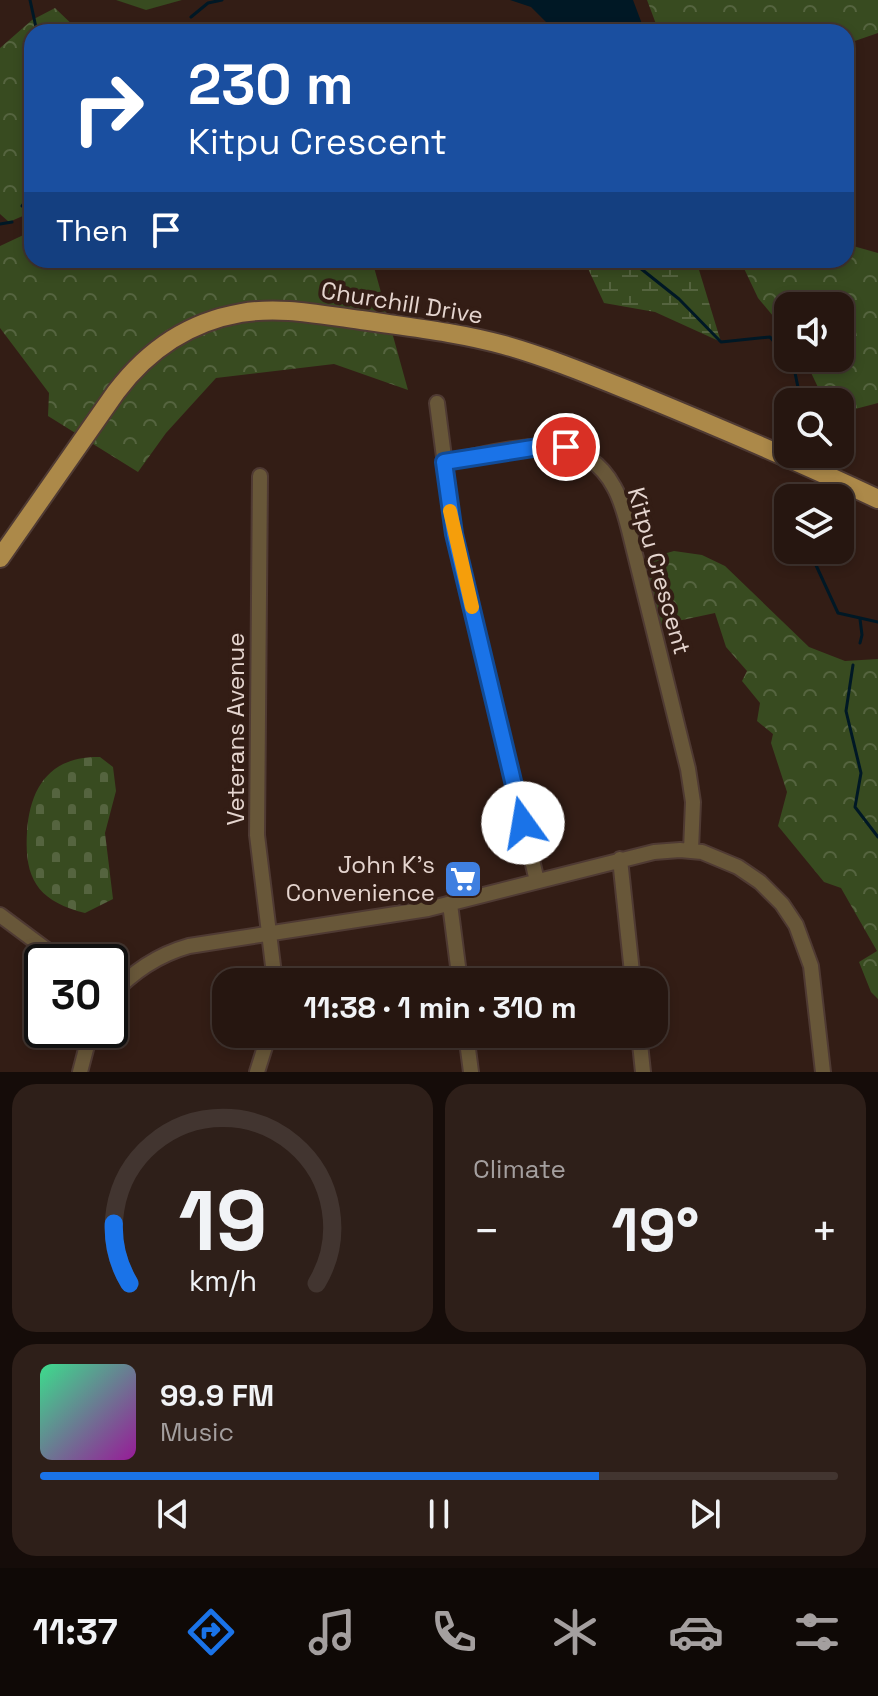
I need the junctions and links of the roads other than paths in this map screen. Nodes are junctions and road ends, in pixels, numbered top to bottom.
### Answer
1 (437, 403) dead end
2 (444, 462) junction
3 (260, 476) dead end
4 (878, 499) edge
5 (0, 558) edge
6 (691, 850) junction
7 (620, 859) junction
8 (537, 881) junction
9 (450, 904) junction
10 (0, 915) edge
11 (269, 934) junction
12 (39, 944) edge
13 (273, 968) edge
14 (458, 968) edge
15 (632, 968) edge
16 (128, 980) edge
17 (86, 1048) edge
18 (265, 1048) edge
19 (468, 1048) edge
20 (640, 1048) edge
21 (80, 1072) edge
22 (257, 1072) edge
23 (471, 1072) edge
24 (643, 1072) edge
25 (823, 1072) edge

1 - 2 street
2 - 6 street, Kitpu Crescent
2 - 8 street
3 - 11 street, Veterans Avenue
4 - 5 main road, Churchill Drive
6 - 7 street
6 - 25 street
7 - 8 street
7 - 15 street
8 - 9 street
9 - 11 street
9 - 14 street
10 - 12 street
11 - 13 street, Veterans Avenue
11 - 16 street
17 - 21 street
18 - 22 street
19 - 23 street
20 - 24 street

